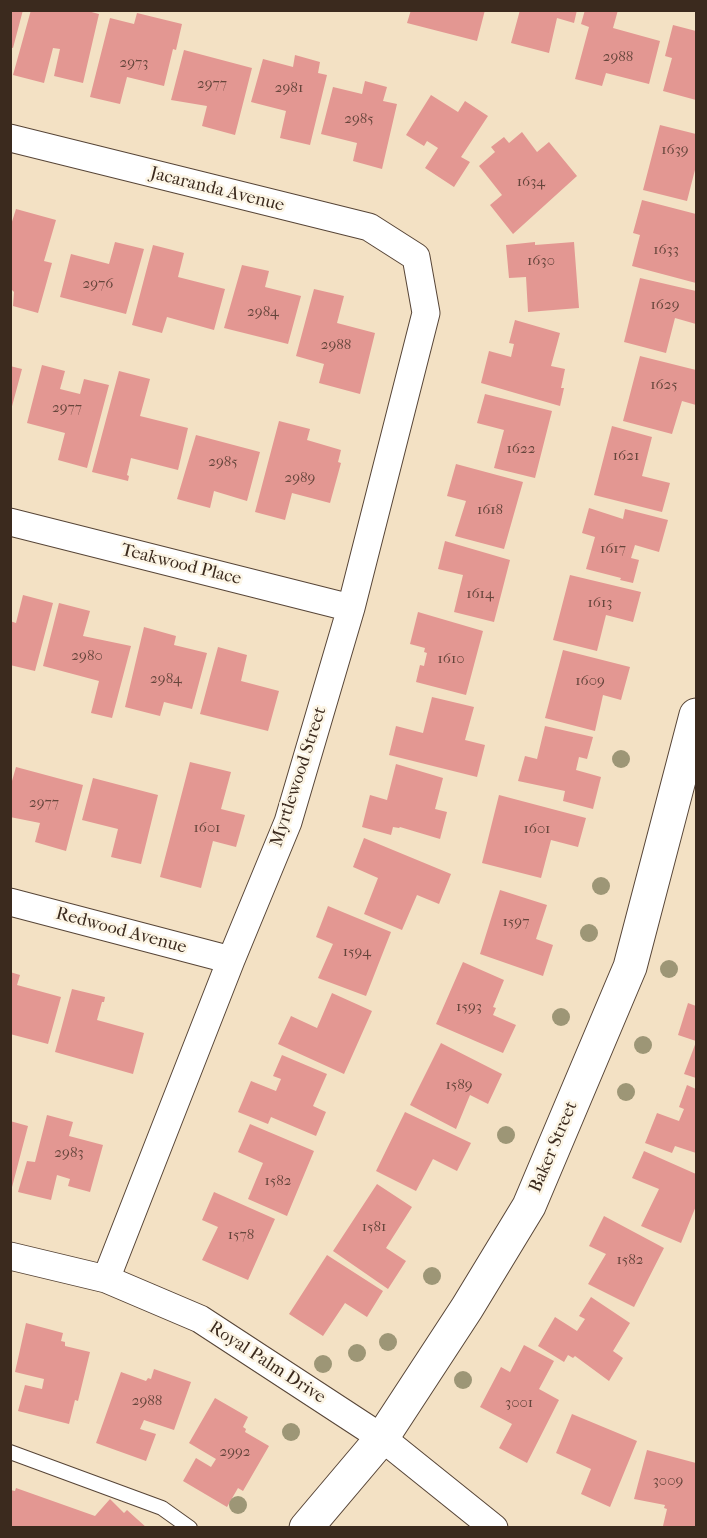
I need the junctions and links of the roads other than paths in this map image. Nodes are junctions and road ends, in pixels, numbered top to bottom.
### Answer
1 (10, 138) edge
2 (416, 257) joint
3 (10, 522) edge
4 (351, 608) junction
5 (696, 715) edge
6 (10, 902) edge
7 (231, 960) junction
8 (10, 1256) edge
9 (106, 1279) junction
10 (382, 1438) junction
11 (10, 1452) edge
12 (183, 1526) edge
13 (306, 1527) edge
14 (494, 1527) edge

1 - 2 street, Jacaranda Avenue
2 - 4 street, Myrtlewood Street
3 - 4 street, Teakwood Place
4 - 7 street, Myrtlewood Street
5 - 10 street, Baker Street
6 - 7 street, Redwood Avenue
7 - 9 street, Myrtlewood Street
8 - 9 street, Royal Palm Drive
9 - 10 street, Royal Palm Drive
10 - 13 street, Baker Street
10 - 14 street, Royal Palm Drive
11 - 12 lane

